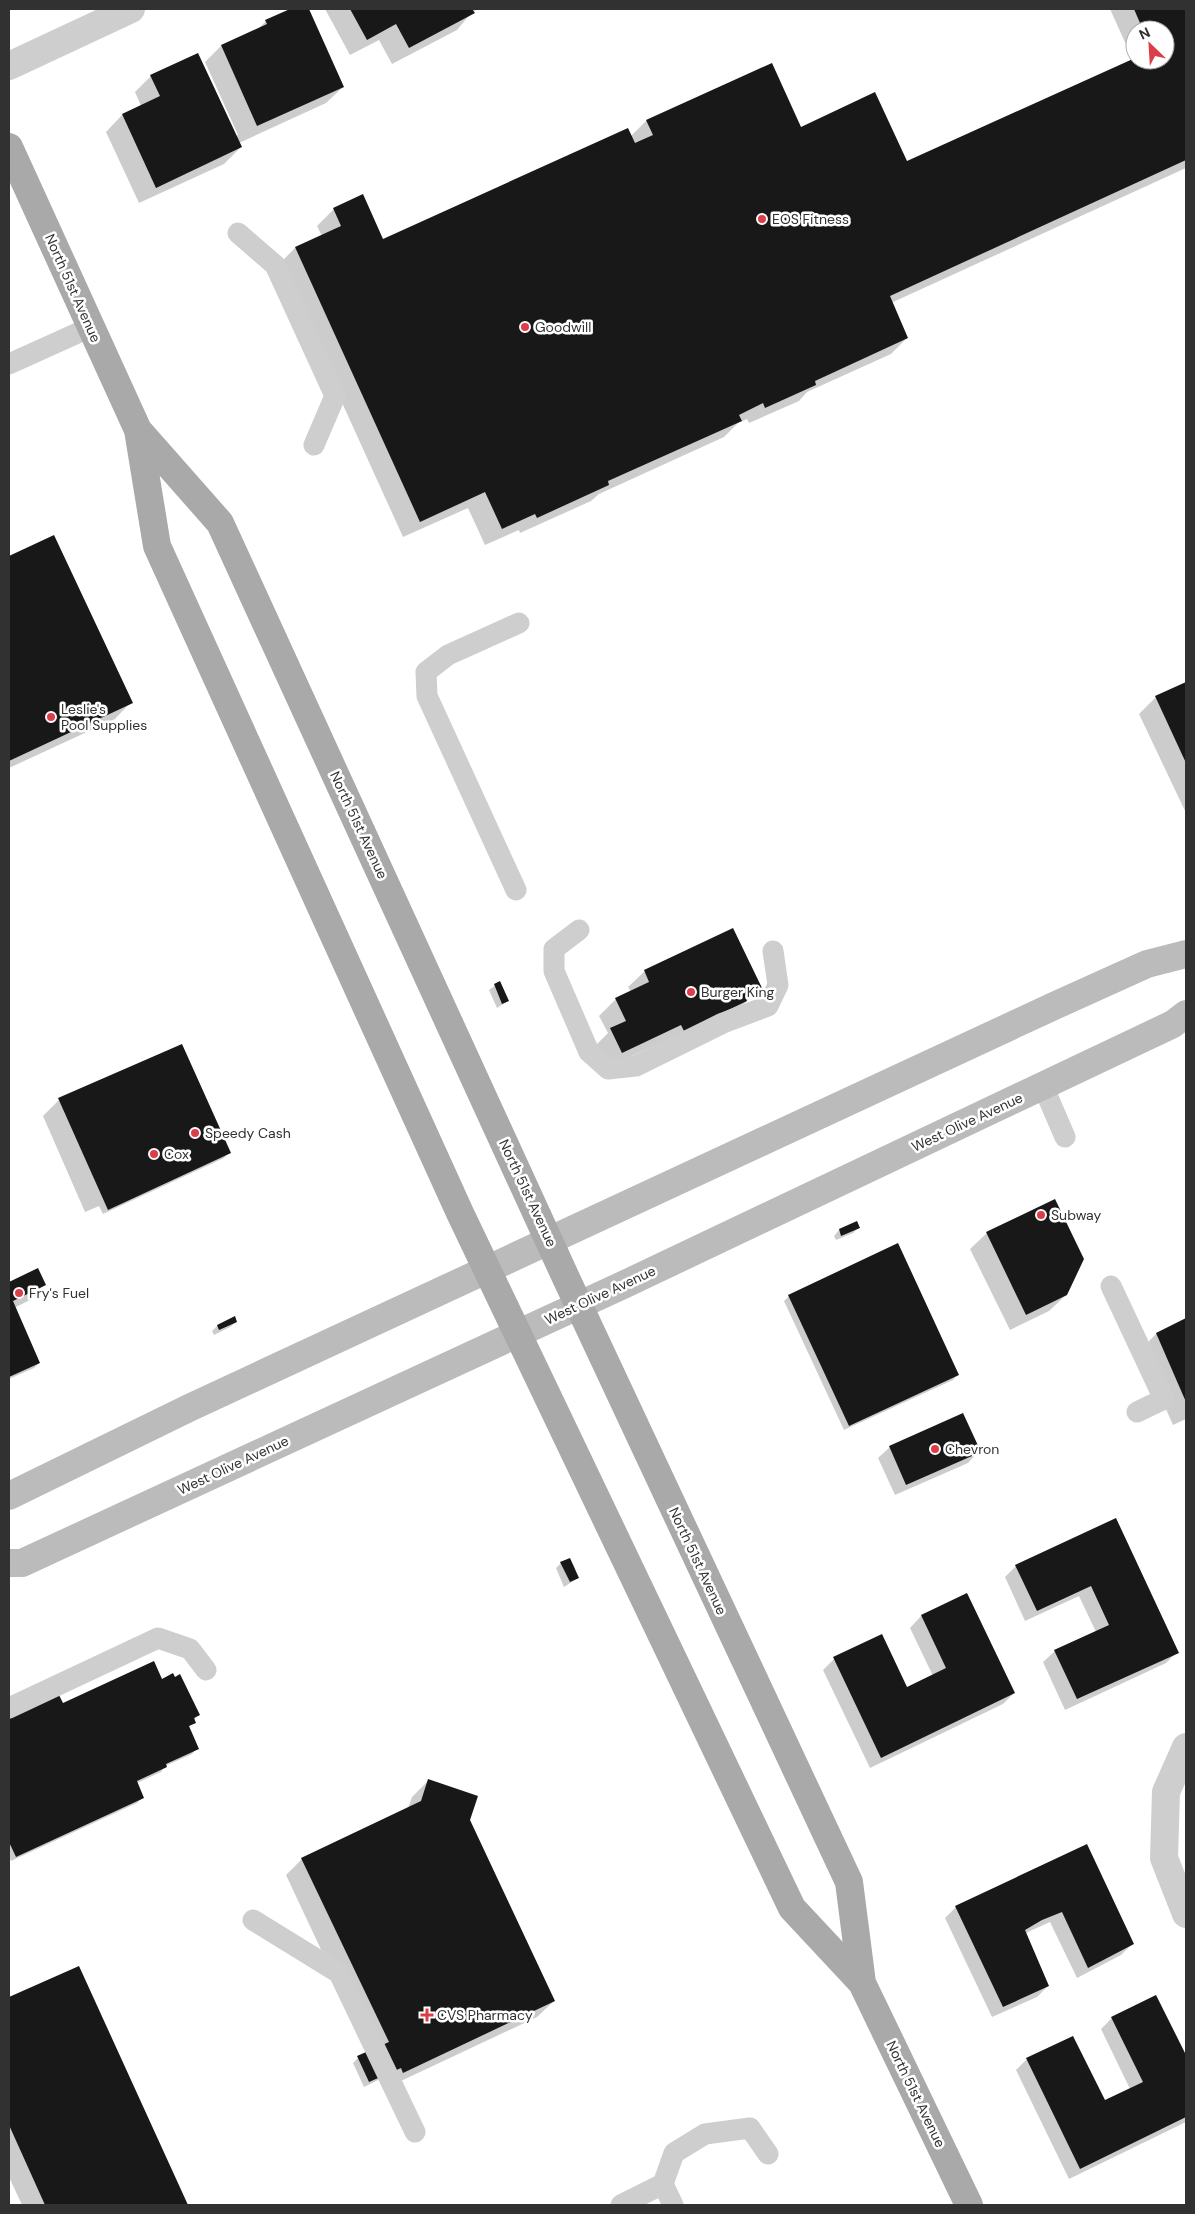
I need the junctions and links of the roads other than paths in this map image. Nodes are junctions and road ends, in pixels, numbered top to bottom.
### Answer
1 (131, 9) edge
2 (9, 66) edge
3 (9, 147) edge
4 (238, 233) dead end
5 (91, 327) junction
6 (9, 364) edge
7 (138, 430) junction
8 (314, 445) dead end
9 (519, 623) dead end
10 (516, 890) dead end
11 (579, 930) dead end
12 (773, 951) dead end
13 (1186, 954) edge
14 (1186, 1014) edge
15 (1043, 1086) junction
16 (1065, 1137) dead end
17 (550, 1240) junction
18 (486, 1270) junction
19 (1110, 1286) dead end
20 (579, 1305) junction
21 (516, 1334) junction
22 (1138, 1412) dead end
23 (9, 1496) edge
24 (9, 1563) edge
25 (206, 1670) dead end
26 (9, 1708) edge
27 (1186, 1747) edge
28 (1186, 1914) edge
29 (253, 1920) dead end
30 (862, 1983) junction
31 (415, 2132) dead end
32 (768, 2154) dead end
33 (662, 2184) junction
34 (621, 2205) edge
35 (673, 2205) edge
36 (969, 2205) edge

1 - 2 street
3 - 5 main road, North 51st Avenue
4 - 8 lane
5 - 6 lane
5 - 7 main road, North 51st Avenue
7 - 17 main road, North 51st Avenue
7 - 18 main road, North 51st Avenue
9 - 10 lane
11 - 12 lane
13 - 17 main road
14 - 15 main road, West Olive Avenue
15 - 16 lane
15 - 20 main road, West Olive Avenue
17 - 18 main road
17 - 20 main road, North 51st Avenue
18 - 21 main road, North 51st Avenue
18 - 23 main road
19 - 22 lane
20 - 21 main road, West Olive Avenue
20 - 30 main road, North 51st Avenue
21 - 24 main road, West Olive Avenue
21 - 30 main road, North 51st Avenue
25 - 26 lane
27 - 28 street
29 - 31 lane
30 - 36 main road, North 51st Avenue
32 - 33 lane
33 - 34 lane
33 - 35 lane

